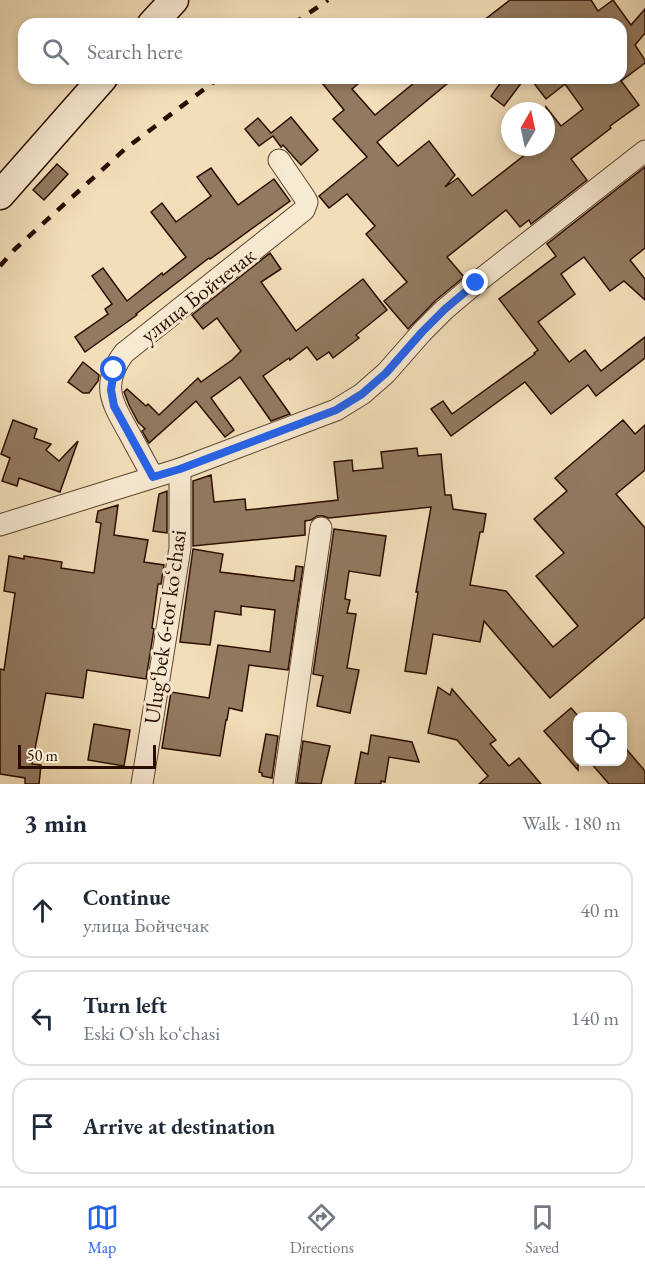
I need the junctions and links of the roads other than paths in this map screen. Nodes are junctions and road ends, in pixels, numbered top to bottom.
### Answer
1 (174, 0) edge
2 (158, 18) edge
3 (99, 84) edge
4 (645, 151) edge
5 (279, 160) dead end
6 (0, 195) edge
7 (180, 469) junction
8 (153, 477) junction
9 (0, 525) edge
10 (321, 528) dead end
11 (142, 784) edge
12 (284, 784) edge

1 - 2 main road
3 - 6 main road
4 - 7 street
5 - 8 street, улица Бойчечак
7 - 8 street
7 - 11 street, Ulug‘bek 6-tor koʻchasi
8 - 9 street
10 - 12 street

